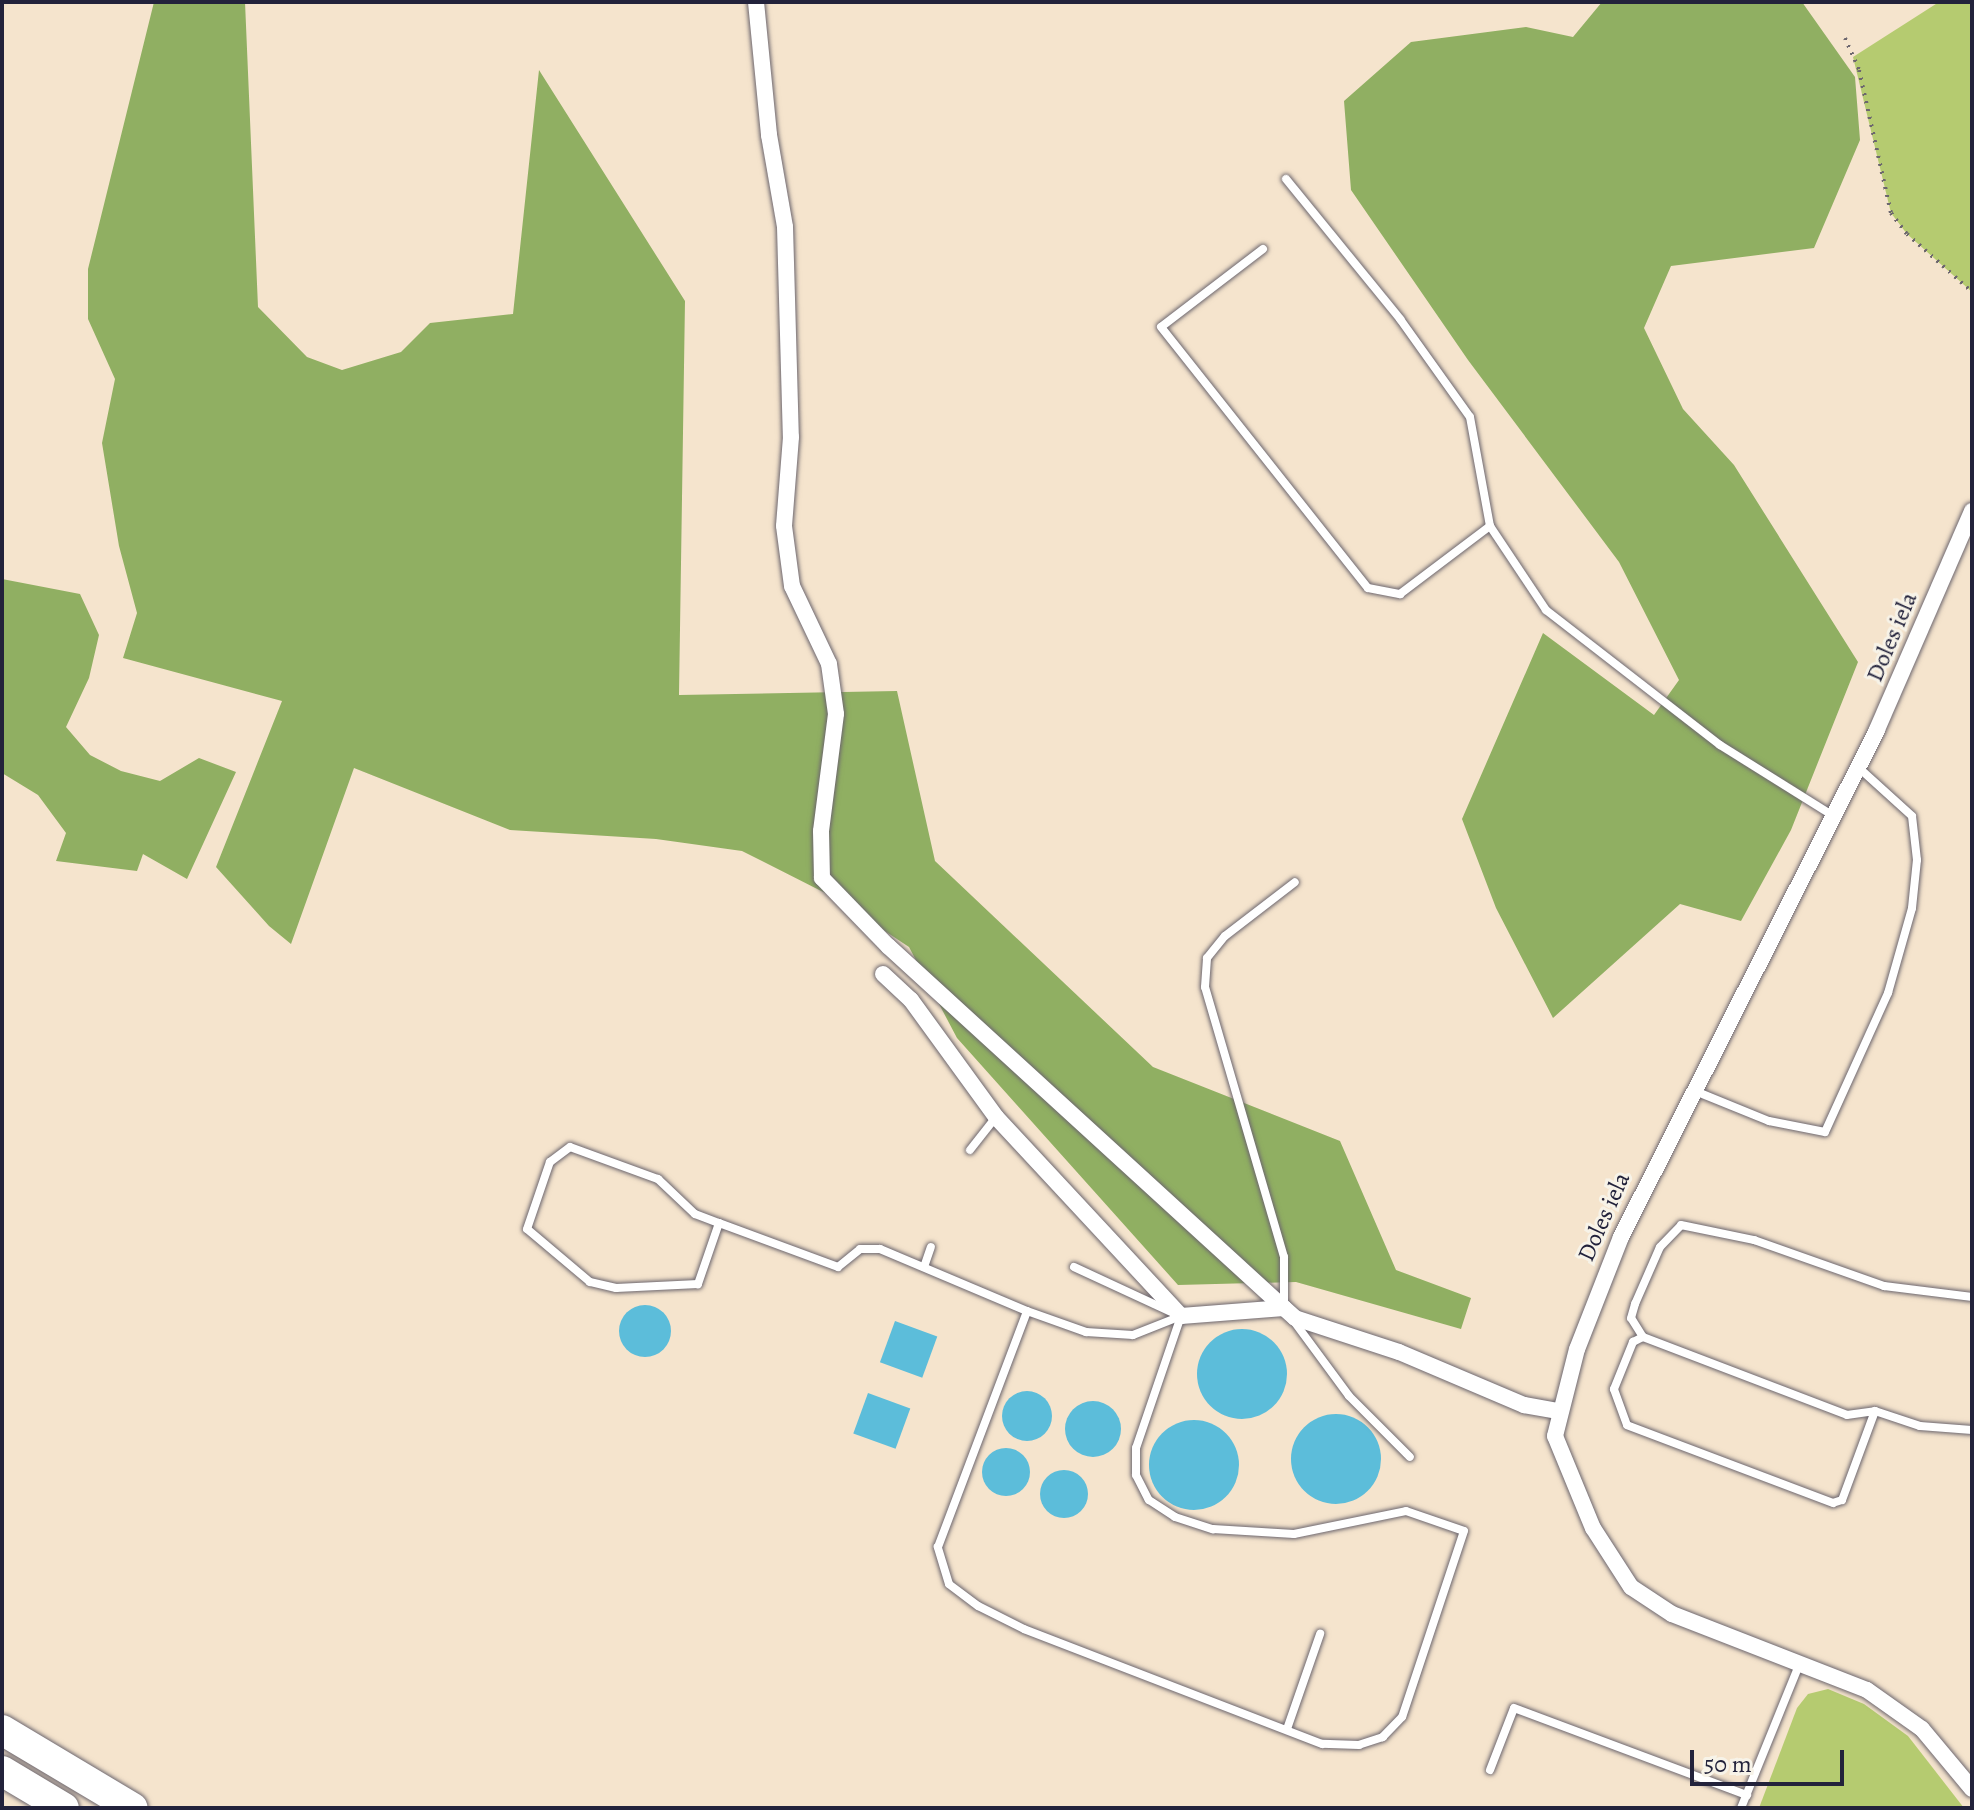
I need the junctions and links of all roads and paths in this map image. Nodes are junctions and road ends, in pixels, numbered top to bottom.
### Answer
1 (756, 2) edge
2 (1845, 38) dead end
3 (1286, 179) dead end
4 (1263, 249) dead end
5 (1972, 292) edge
6 (1972, 511) edge
7 (1490, 526) junction
8 (1858, 767) junction
9 (1832, 815) junction
10 (1295, 882) dead end
11 (883, 974) dead end
12 (1692, 1090) junction
13 (996, 1117) junction
14 (970, 1150) dead end
15 (719, 1223) junction
16 (931, 1247) dead end
17 (924, 1267) junction
18 (1074, 1267) dead end
19 (1972, 1297) edge
20 (1284, 1308) junction
21 (1027, 1311) junction
22 (1181, 1316) junction
23 (1643, 1337) junction
24 (1558, 1411) junction
25 (1875, 1411) junction
26 (1972, 1430) edge
27 (1410, 1457) dead end
28 (1320, 1634) dead end
29 (1800, 1662) junction
30 (1287, 1729) junction
31 (2, 1730) edge
32 (1490, 1770) dead end
33 (2, 1771) edge
34 (1972, 1788) edge
35 (1747, 1795) junction
36 (64, 1808) edge
37 (133, 1808) edge
38 (1741, 1808) edge

1 - 20 street
2 - 5 path
3 - 7 lane
4 - 7 lane
6 - 8 street, Doles iela
7 - 9 lane
8 - 9 street, Doles iela
8 - 12 lane
9 - 12 street, Doles iela
10 - 20 lane
11 - 13 street
12 - 24 street, Doles iela
13 - 14 lane
13 - 22 street
15 - 15 lane
15 - 17 lane
16 - 17 lane
17 - 21 lane
18 - 22 lane
19 - 23 lane
20 - 22 street
20 - 24 street
20 - 27 lane
21 - 22 lane
21 - 30 lane
22 - 30 lane
23 - 25 lane
23 - 25 lane
24 - 29 street, Doles iela
25 - 26 lane
28 - 30 lane
29 - 34 street, Doles iela
29 - 35 lane
31 - 37 highway
32 - 35 lane
33 - 36 highway
35 - 38 lane

